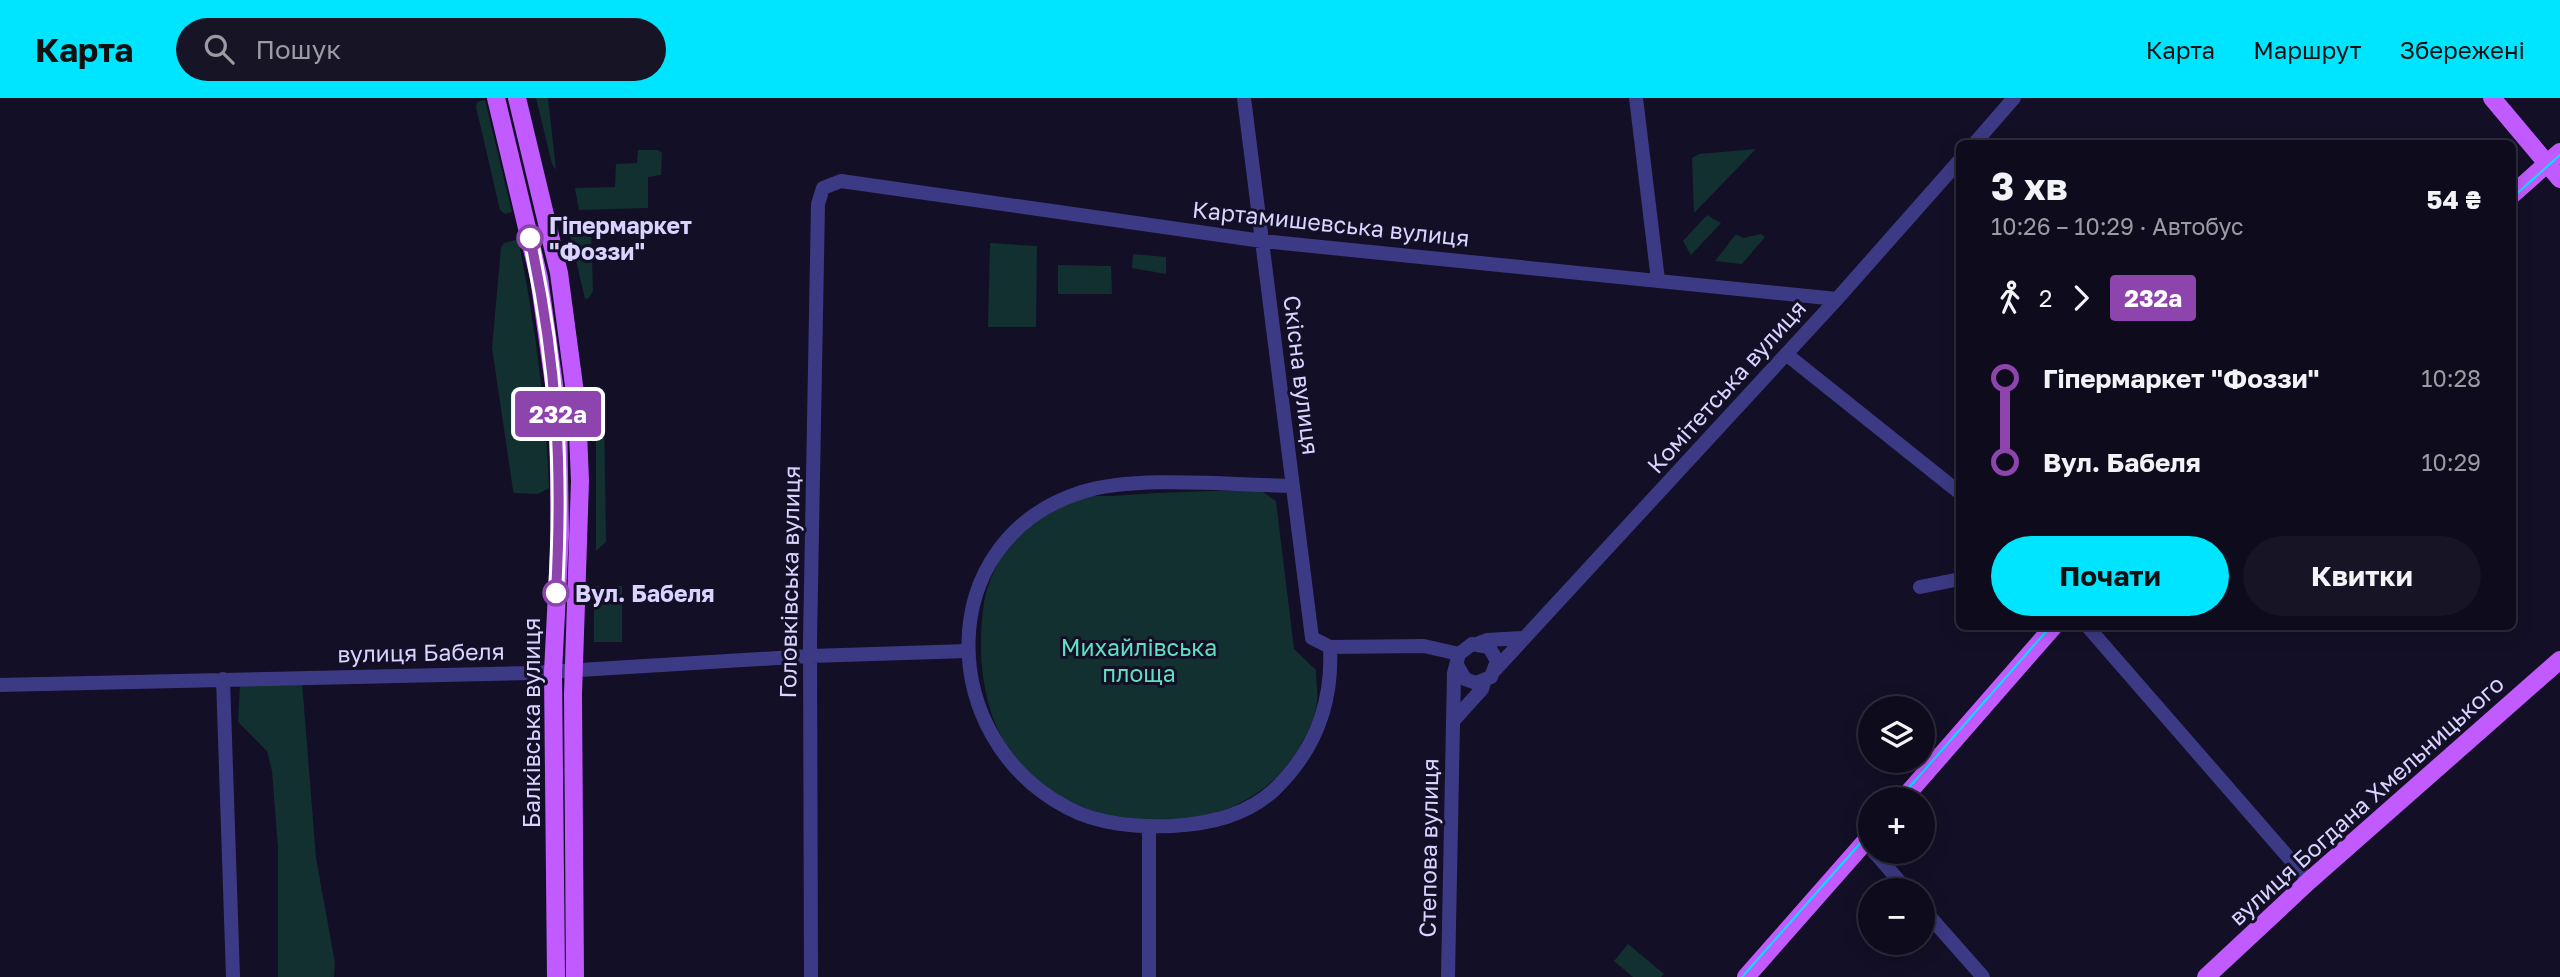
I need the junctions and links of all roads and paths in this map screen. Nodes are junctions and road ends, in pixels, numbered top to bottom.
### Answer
1 (496, 98) edge
2 (517, 98) edge
3 (1244, 98) edge
4 (1636, 98) edge
5 (2014, 98) edge
6 (2492, 98) edge
7 (1977, 140) edge
8 (2554, 158) edge
9 (1956, 165) edge
10 (2560, 179) edge
11 (823, 188) joint
12 (2516, 191) edge
13 (1262, 241) junction
14 (1658, 280) junction
15 (1837, 299) junction
16 (1786, 354) junction
17 (1293, 486) junction
18 (1956, 489) edge
19 (1956, 580) edge
20 (1920, 587) dead end
21 (2051, 630) edge
22 (2090, 630) edge
23 (1522, 638) junction
24 (1479, 643) junction
25 (1330, 648) junction
26 (968, 651) junction
27 (810, 656) junction
28 (1458, 659) junction
29 (2560, 660) edge
30 (1495, 670) junction
31 (573, 671) junction
32 (553, 672) junction
33 (223, 678) junction
34 (1484, 682) junction
35 (0, 684) edge
36 (1454, 720) junction
37 (1913, 787) edge
38 (1149, 827) junction
39 (1858, 857) edge
40 (1886, 864) edge
41 (1897, 878) edge
42 (2309, 881) junction
43 (1935, 923) edge
44 (233, 977) edge
45 (556, 977) edge
46 (575, 977) edge
47 (811, 977) edge
48 (1149, 977) edge
49 (1448, 977) edge
50 (1745, 977) edge
51 (1983, 977) edge
52 (2206, 977) edge

1 - 32 main road, Балківська вулиця
2 - 31 main road, Балківська вулиця
3 - 13 street, Cкісна вулиця
4 - 14 street
5 - 7 street
6 - 8 main road
8 - 10 main road
8 - 12 main road
9 - 15 street, Комітетська вулиця
11 - 13 street, Картамишевська вулиця
11 - 27 street, Головківська вулиця
13 - 14 street, Картамишевська вулиця
13 - 17 street, Cкісна вулиця
14 - 15 street, Картамишевська вулиця
15 - 16 street, Комітетська вулиця
16 - 18 street
16 - 23 street, Комітетська вулиця
17 - 25 street, Cкісна вулиця
17 - 26 street
19 - 20 street
21 - 37 main road
22 - 42 street
23 - 24 street
23 - 30 street, Комітетська вулиця
24 - 28 street
24 - 30 street
25 - 28 street
25 - 38 street
26 - 27 street, вулиця Бабеля
26 - 38 street
27 - 31 street, вулиця Бабеля
27 - 47 street, Головківська вулиця
28 - 34 street
28 - 36 street, Степова вулиця
29 - 42 main road, вулиця Богдана Хмельницького
30 - 34 street
31 - 32 street, вулиця Бабеля
31 - 46 main road, Балківська вулиця
32 - 33 street, вулиця Бабеля
32 - 45 main road, Балківська вулиця
33 - 35 street, вулиця Бабеля
33 - 44 street
34 - 36 street
36 - 49 street, Степова вулиця
38 - 48 street
39 - 50 main road
40 - 41 street
42 - 52 main road, вулиця Богдана Хмельницького
43 - 51 street

